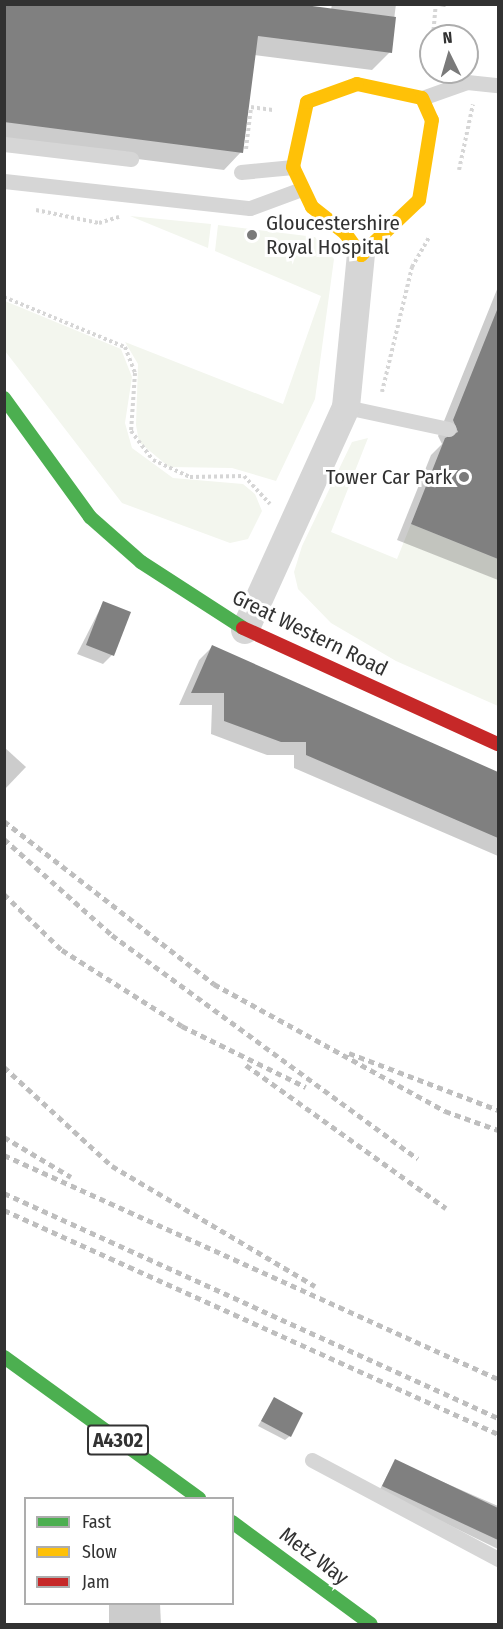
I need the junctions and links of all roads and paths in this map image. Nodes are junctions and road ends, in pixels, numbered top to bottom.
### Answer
1 (436, 4) edge
2 (434, 24) edge
3 (498, 85) edge
4 (422, 98) junction
5 (482, 104) dead end
6 (4, 144) edge
7 (131, 159) dead end
8 (293, 167) junction
9 (241, 172) dead end
10 (457, 178) dead end
11 (4, 181) edge
12 (299, 190) junction
13 (26, 208) dead end
14 (125, 214) dead end
15 (262, 225) dead end
16 (433, 228) dead end
17 (296, 230) dead end
18 (361, 255) junction
19 (4, 297) edge
20 (4, 398) edge
21 (346, 407) junction
22 (376, 413) junction
23 (449, 429) dead end
24 (276, 495) dead end
25 (245, 630) junction
26 (498, 744) edge
27 (4, 1357) edge
28 (4, 1367) edge
29 (36, 1382) junction
30 (312, 1460) dead end
31 (198, 1497) edge
32 (234, 1523) edge
33 (498, 1559) edge
34 (370, 1624) edge

1 - 2 path
3 - 4 lane
4 - 8 street
4 - 18 street
5 - 10 path
6 - 7 lane
8 - 9 lane
8 - 12 street
11 - 12 lane
12 - 18 street
13 - 14 path
15 - 17 path
16 - 22 path
18 - 21 street
19 - 24 path
20 - 25 street, Great Western Road
21 - 22 lane
21 - 25 street
22 - 23 lane
25 - 26 street, Great Western Road
27 - 29 street, A4302
28 - 29 street, A4302
29 - 31 street, A4302
30 - 33 lane
32 - 34 street, Metz Way

